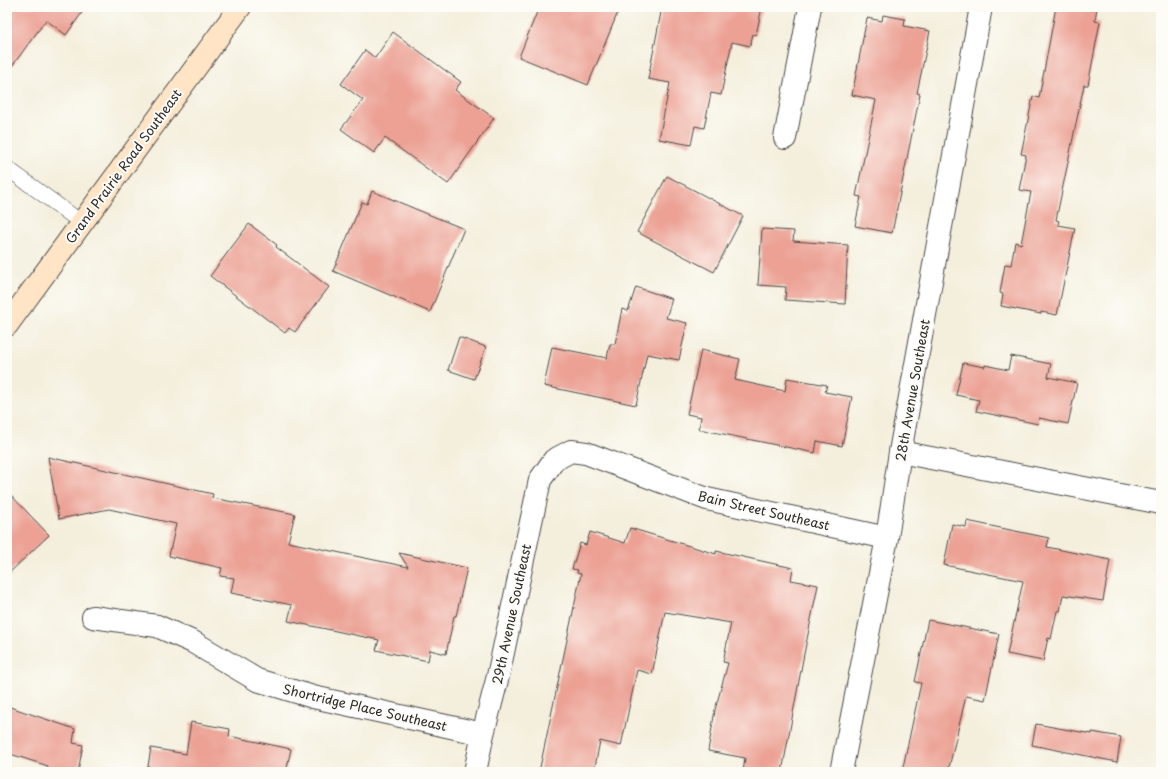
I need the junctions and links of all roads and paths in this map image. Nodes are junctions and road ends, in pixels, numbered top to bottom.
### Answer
1 (240, 7) edge
2 (810, 7) edge
3 (981, 7) edge
4 (785, 138) dead end
5 (7, 168) edge
6 (82, 223) junction
7 (7, 325) edge
8 (900, 452) junction
9 (554, 460) joint
10 (1161, 503) edge
11 (887, 538) junction
12 (93, 617) dead end
13 (483, 734) junction
14 (476, 772) edge
15 (841, 772) edge

1 - 6 main road, Grand Prairie Road Southeast
2 - 4 street
3 - 8 street, 28th Avenue Southeast
5 - 6 lane
6 - 7 main road, Grand Prairie Road Southeast
8 - 10 street
8 - 11 street, 28th Avenue Southeast
9 - 11 street, Bain Street Southeast
9 - 13 street, 29th Avenue Southeast
11 - 15 street, 28th Avenue Southeast
12 - 13 street, Shortridge Place Southeast
13 - 14 street, 29th Avenue Southeast

